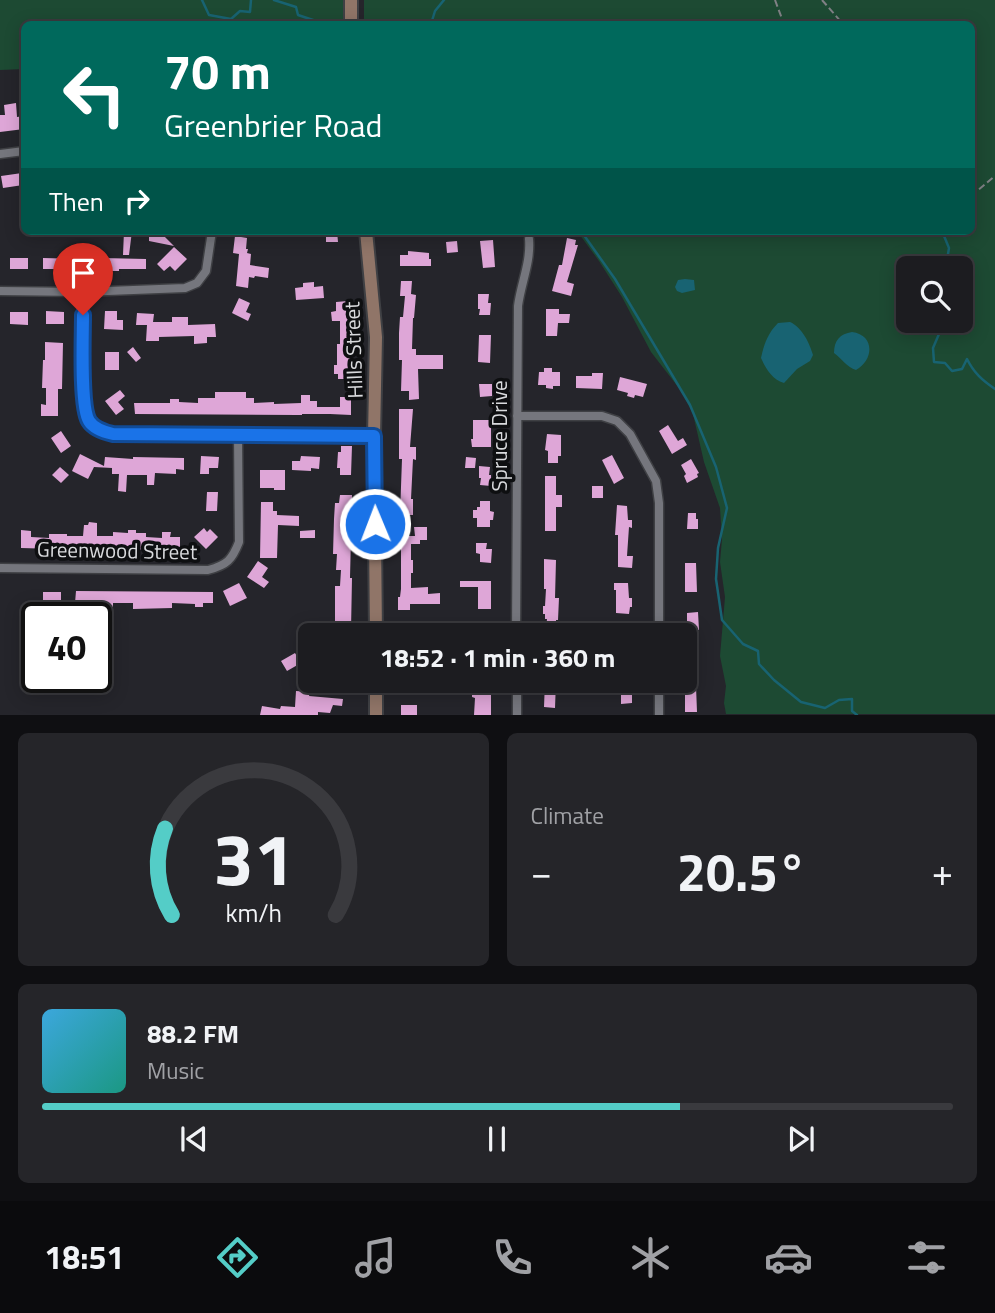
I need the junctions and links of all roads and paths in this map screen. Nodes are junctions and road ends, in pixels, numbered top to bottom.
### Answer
1 (351, 0) edge
2 (775, 0) edge
3 (822, 0) edge
4 (351, 21) edge
5 (783, 21) edge
6 (840, 21) edge
7 (21, 151) edge
8 (0, 154) edge
9 (995, 176) edge
10 (975, 193) edge
11 (211, 235) edge
12 (366, 235) edge
13 (529, 239) dead end
14 (0, 291) edge
15 (82, 292) junction
16 (517, 416) junction
17 (238, 435) junction
18 (374, 436) junction
19 (0, 568) edge
20 (376, 623) edge
21 (516, 623) edge
22 (659, 623) edge
23 (376, 693) edge
24 (517, 693) edge
25 (659, 693) edge
26 (376, 715) edge
27 (517, 715) edge
28 (659, 715) edge

1 - 4 street
2 - 5 path
3 - 6 path
7 - 8 street
9 - 10 path
11 - 15 street
12 - 18 street, Hills Street
13 - 16 street, Spruce Drive
14 - 15 street
15 - 17 street
16 - 21 street, Spruce Drive
16 - 22 street
17 - 18 street
17 - 19 street, Greenwood Street
18 - 20 street, Hills Street
23 - 26 street
24 - 27 street
25 - 28 street

